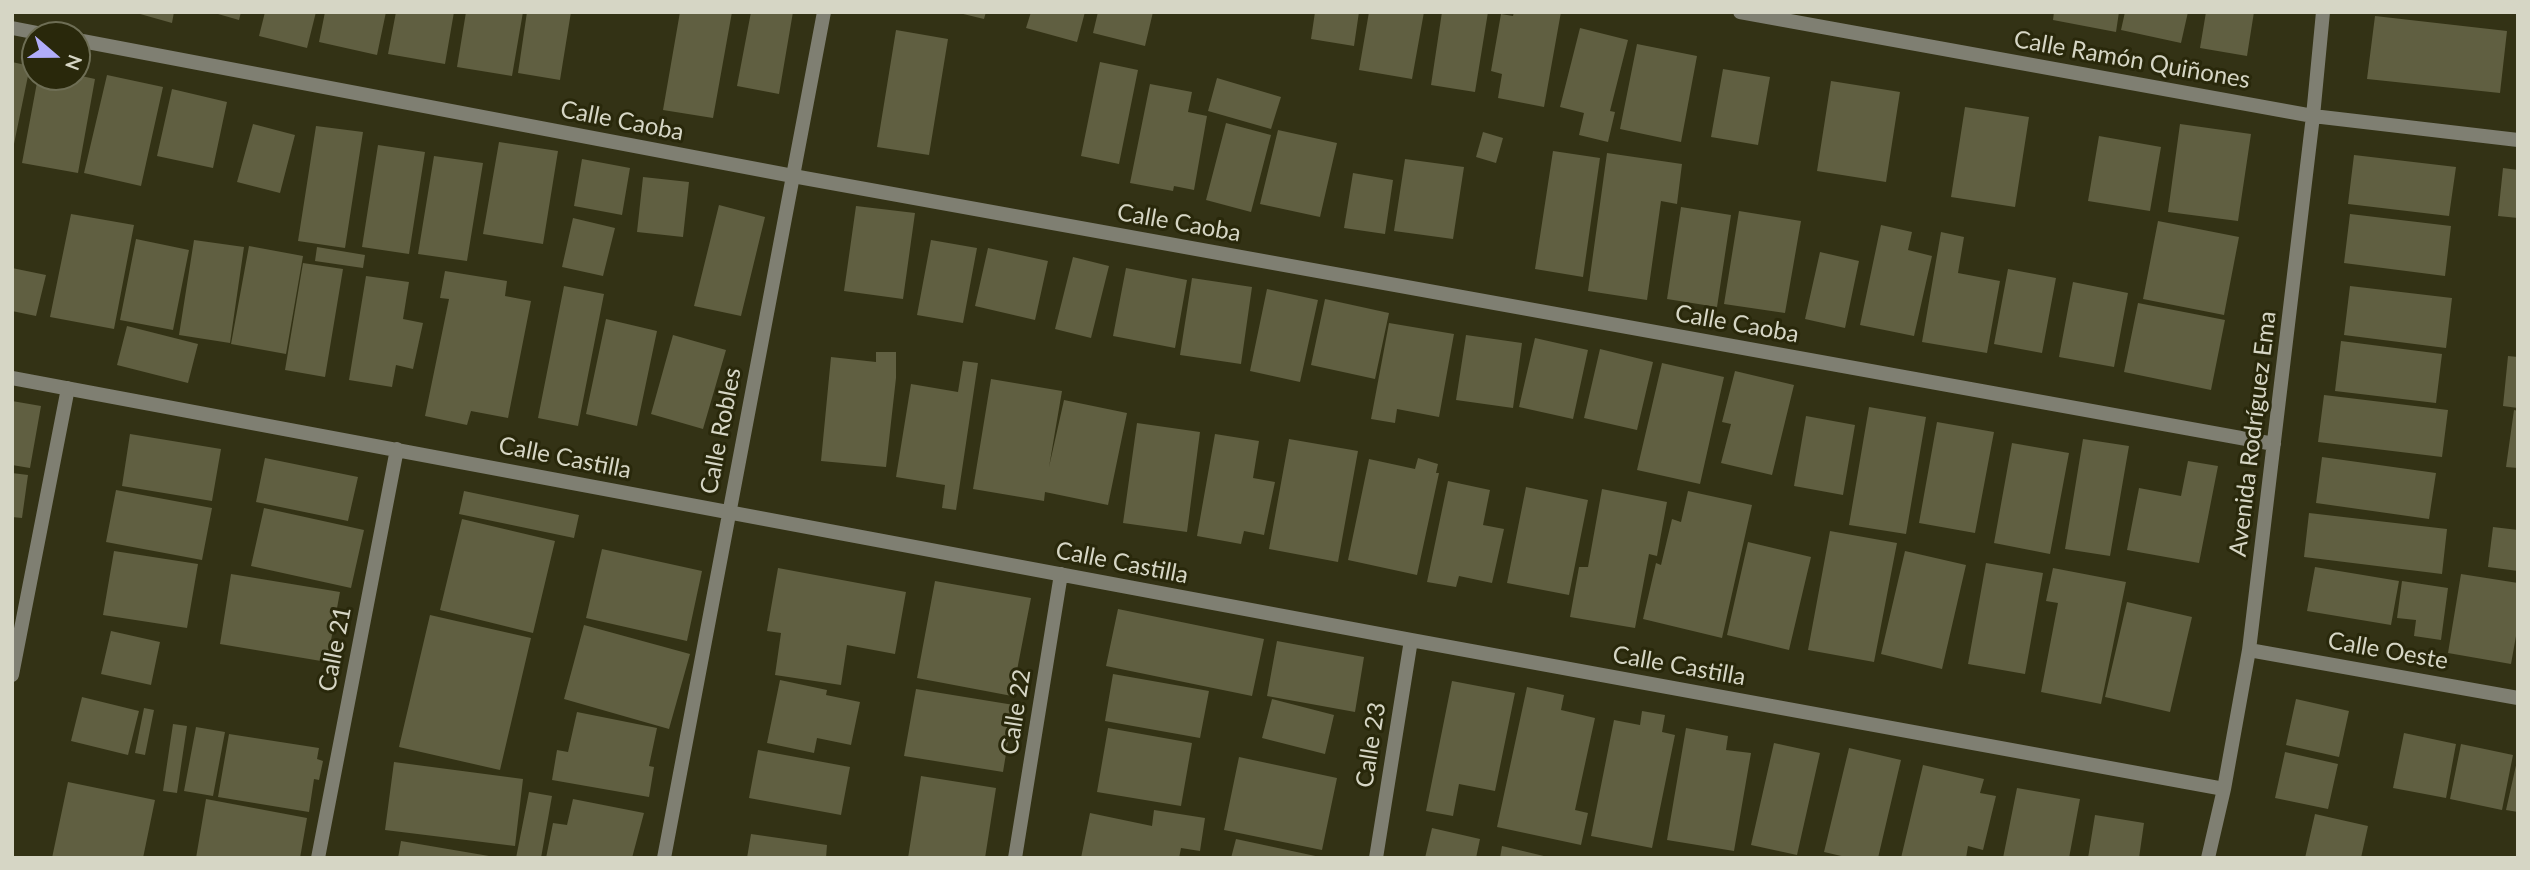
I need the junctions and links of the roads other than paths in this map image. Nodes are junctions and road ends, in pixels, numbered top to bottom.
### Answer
1 (824, 12) edge
2 (1740, 12) edge
3 (2323, 12) edge
4 (91, 43) edge
5 (2313, 116) junction
6 (2518, 140) edge
7 (793, 176) junction
8 (12, 378) edge
9 (68, 388) junction
10 (2274, 444) junction
11 (397, 449) junction
12 (729, 513) junction
13 (1061, 574) junction
14 (1411, 640) junction
15 (2249, 650) junction
16 (12, 675) edge
17 (2518, 698) edge
18 (2224, 789) junction
19 (318, 858) edge
20 (664, 858) edge
21 (1015, 858) edge
22 (1376, 858) edge
23 (2208, 858) edge

1 - 7 street, Calle Robles
2 - 5 street, Calle Ramón Quiñones
3 - 5 street, Avenida Rodríguez Ema
4 - 7 street, Calle Caoba
5 - 6 street, Calle Ramón Quiñones
5 - 10 street, Avenida Rodríguez Ema
7 - 10 street, Calle Caoba
7 - 12 street, Calle Robles
8 - 9 street, Calle Castilla
9 - 11 street, Calle Castilla
9 - 16 street
10 - 15 street, Avenida Rodríguez Ema
11 - 12 street, Calle Castilla
11 - 19 street, Calle 21
12 - 13 street, Calle Castilla
12 - 20 street, Calle Robles
13 - 14 street, Calle Castilla
13 - 21 street, Calle 22
14 - 18 street, Calle Castilla
14 - 22 street, Calle 23
15 - 17 street, Calle Oeste
15 - 18 street, Avenida Rodríguez Ema
18 - 23 street, Avenida Rodríguez Ema

